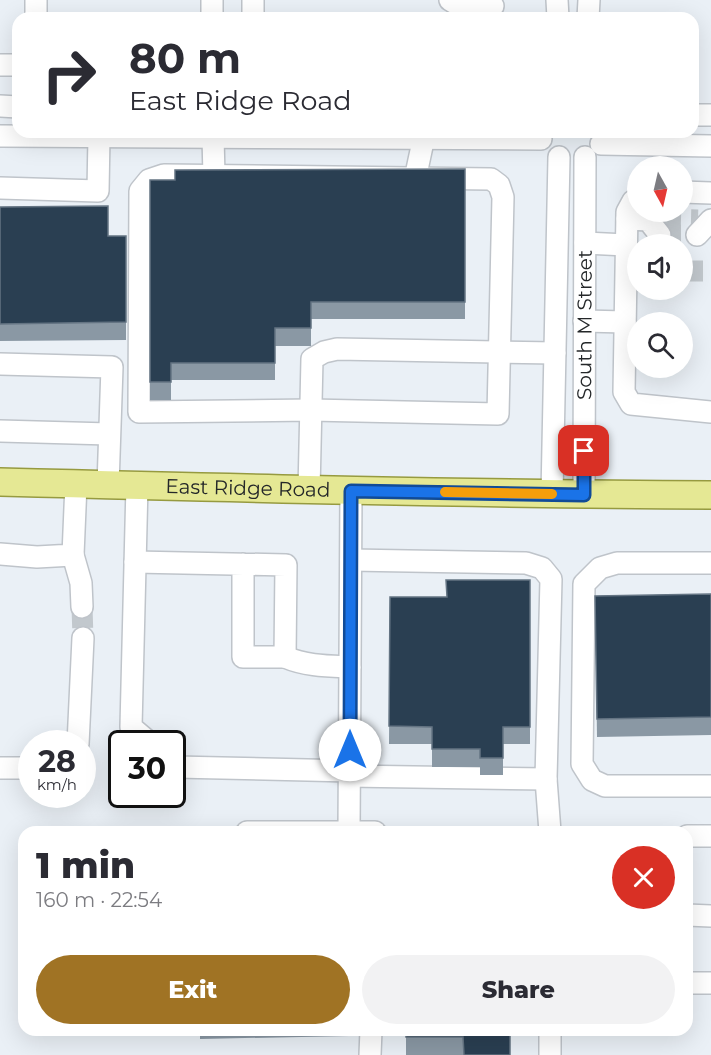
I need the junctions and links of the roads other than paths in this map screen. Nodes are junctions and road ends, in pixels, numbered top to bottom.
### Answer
1 (450, 0) edge
2 (493, 8) edge
3 (99, 138) edge
4 (225, 138) edge
5 (424, 138) edge
6 (542, 138) edge
7 (597, 145) edge
8 (711, 146) edge
9 (559, 157) junction
10 (214, 176) junction
11 (415, 178) junction
12 (0, 188) edge
13 (585, 243) junction
14 (627, 252) edge
15 (627, 294) edge
16 (584, 321) junction
17 (625, 322) junction
18 (499, 352) junction
19 (555, 353) junction
20 (0, 364) edge
21 (311, 410) junction
22 (711, 412) edge
23 (0, 431) edge
24 (109, 434) junction
25 (0, 482) edge
26 (76, 484) junction
27 (108, 485) junction
28 (137, 485) junction
29 (309, 490) junction
30 (351, 491) junction
31 (552, 494) junction
32 (584, 495) junction
33 (711, 495) edge
34 (0, 554) edge
35 (73, 555) junction
36 (351, 560) junction
37 (135, 562) junction
38 (711, 563) edge
39 (243, 564) junction
40 (82, 607) tunnel mouth
41 (83, 638) tunnel mouth
42 (285, 657) junction
43 (350, 667) junction
44 (79, 730) edge
45 (135, 730) edge
46 (186, 767) edge
47 (0, 768) edge
48 (18, 768) edge
49 (350, 774) junction
50 (546, 779) junction
51 (711, 786) edge
52 (349, 826) edge
53 (550, 826) edge
54 (693, 836) edge
55 (711, 836) edge
56 (693, 915) edge
57 (711, 916) edge
58 (693, 983) edge
59 (711, 983) edge
60 (371, 1036) edge
61 (550, 1036) edge
62 (370, 1055) edge
63 (550, 1055) edge

1 - 2 street
3 - 12 street
4 - 10 street
5 - 11 street
6 - 9 street
7 - 8 street
7 - 9 street
7 - 13 street, South M Street
9 - 19 street, South M Street
10 - 11 street
10 - 21 street
11 - 18 street
13 - 14 street
13 - 16 street, South M Street
15 - 17 street
16 - 17 street
16 - 32 street, South M Street
17 - 22 street
18 - 19 street
18 - 21 street
18 - 21 street
19 - 31 street, South M Street
20 - 24 street
21 - 29 street
23 - 24 street
24 - 27 street
25 - 26 main road, East Ridge Road
26 - 27 main road, East Ridge Road
26 - 35 street
27 - 28 main road, East Ridge Road
28 - 29 main road, East Ridge Road
28 - 37 street
29 - 30 main road, East Ridge Road
30 - 31 main road, East Ridge Road
30 - 36 street
31 - 32 main road, East Ridge Road
32 - 33 main road, East Ridge Road
34 - 35 street
35 - 40 street
36 - 43 street
36 - 50 street
37 - 39 street
37 - 45 street
38 - 51 street
39 - 42 street
39 - 42 street
41 - 44 street
42 - 43 street
43 - 49 street
46 - 49 street
47 - 48 street
49 - 50 street
49 - 52 street
50 - 53 street
54 - 55 street
56 - 57 street
58 - 59 street
60 - 62 street
61 - 63 street

